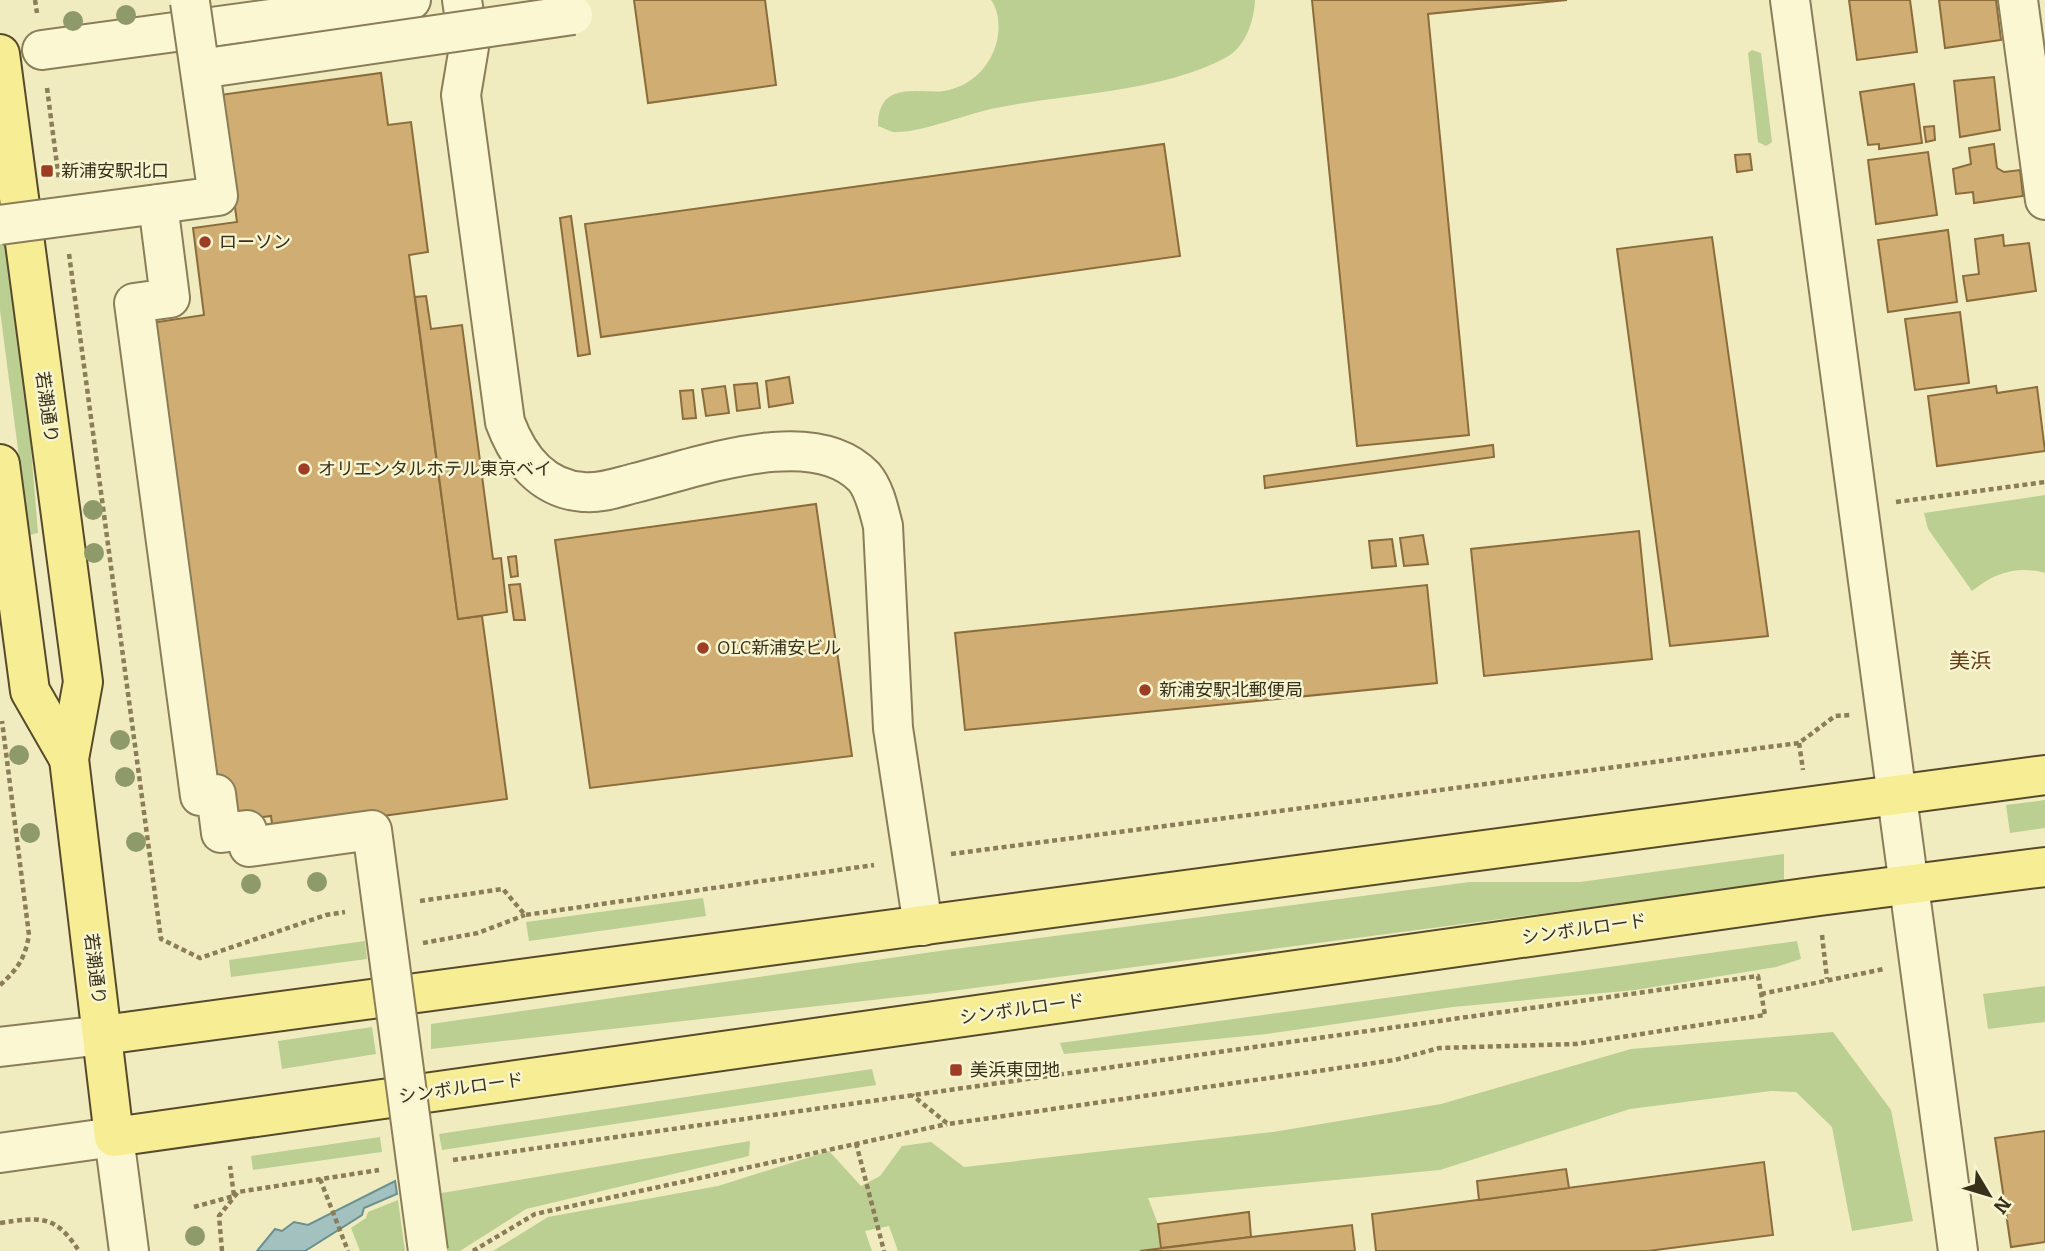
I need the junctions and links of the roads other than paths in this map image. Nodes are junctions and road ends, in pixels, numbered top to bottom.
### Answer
1 (411, 0) edge
2 (462, 0) edge
3 (1790, 0) edge
4 (2018, 0) edge
5 (190, 2) dead end
6 (573, 15) dead end
7 (42, 50) dead end
8 (0, 54) edge
9 (200, 69) junction
10 (2045, 200) edge
11 (158, 204) junction
12 (0, 225) edge
13 (0, 464) edge
14 (69, 759) junction
15 (2045, 775) edge
16 (1896, 793) junction
17 (2045, 867) edge
18 (1909, 884) junction
19 (923, 926) junction
20 (103, 1035) junction
21 (0, 1047) edge
22 (114, 1138) junction
23 (0, 1153) edge
24 (129, 1251) edge
25 (428, 1251) edge
26 (1958, 1251) edge

1 - 7 street
2 - 19 street
3 - 16 street
4 - 10 street
5 - 9 street, bridge
6 - 9 street, bridge
8 - 14 main road, 若潮通り
9 - 11 street, bridge
11 - 12 street, bridge
11 - 25 street, bridge
13 - 14 main road, 若潮通り
14 - 20 main road, 若潮通り
15 - 16 main road
16 - 18 street
16 - 19 main road
17 - 18 main road, シンボルロード
18 - 22 main road, シンボルロード
18 - 26 street
19 - 20 main road
20 - 21 street
20 - 22 main road, 若潮通り
22 - 23 street, シンボルロード
22 - 24 street

